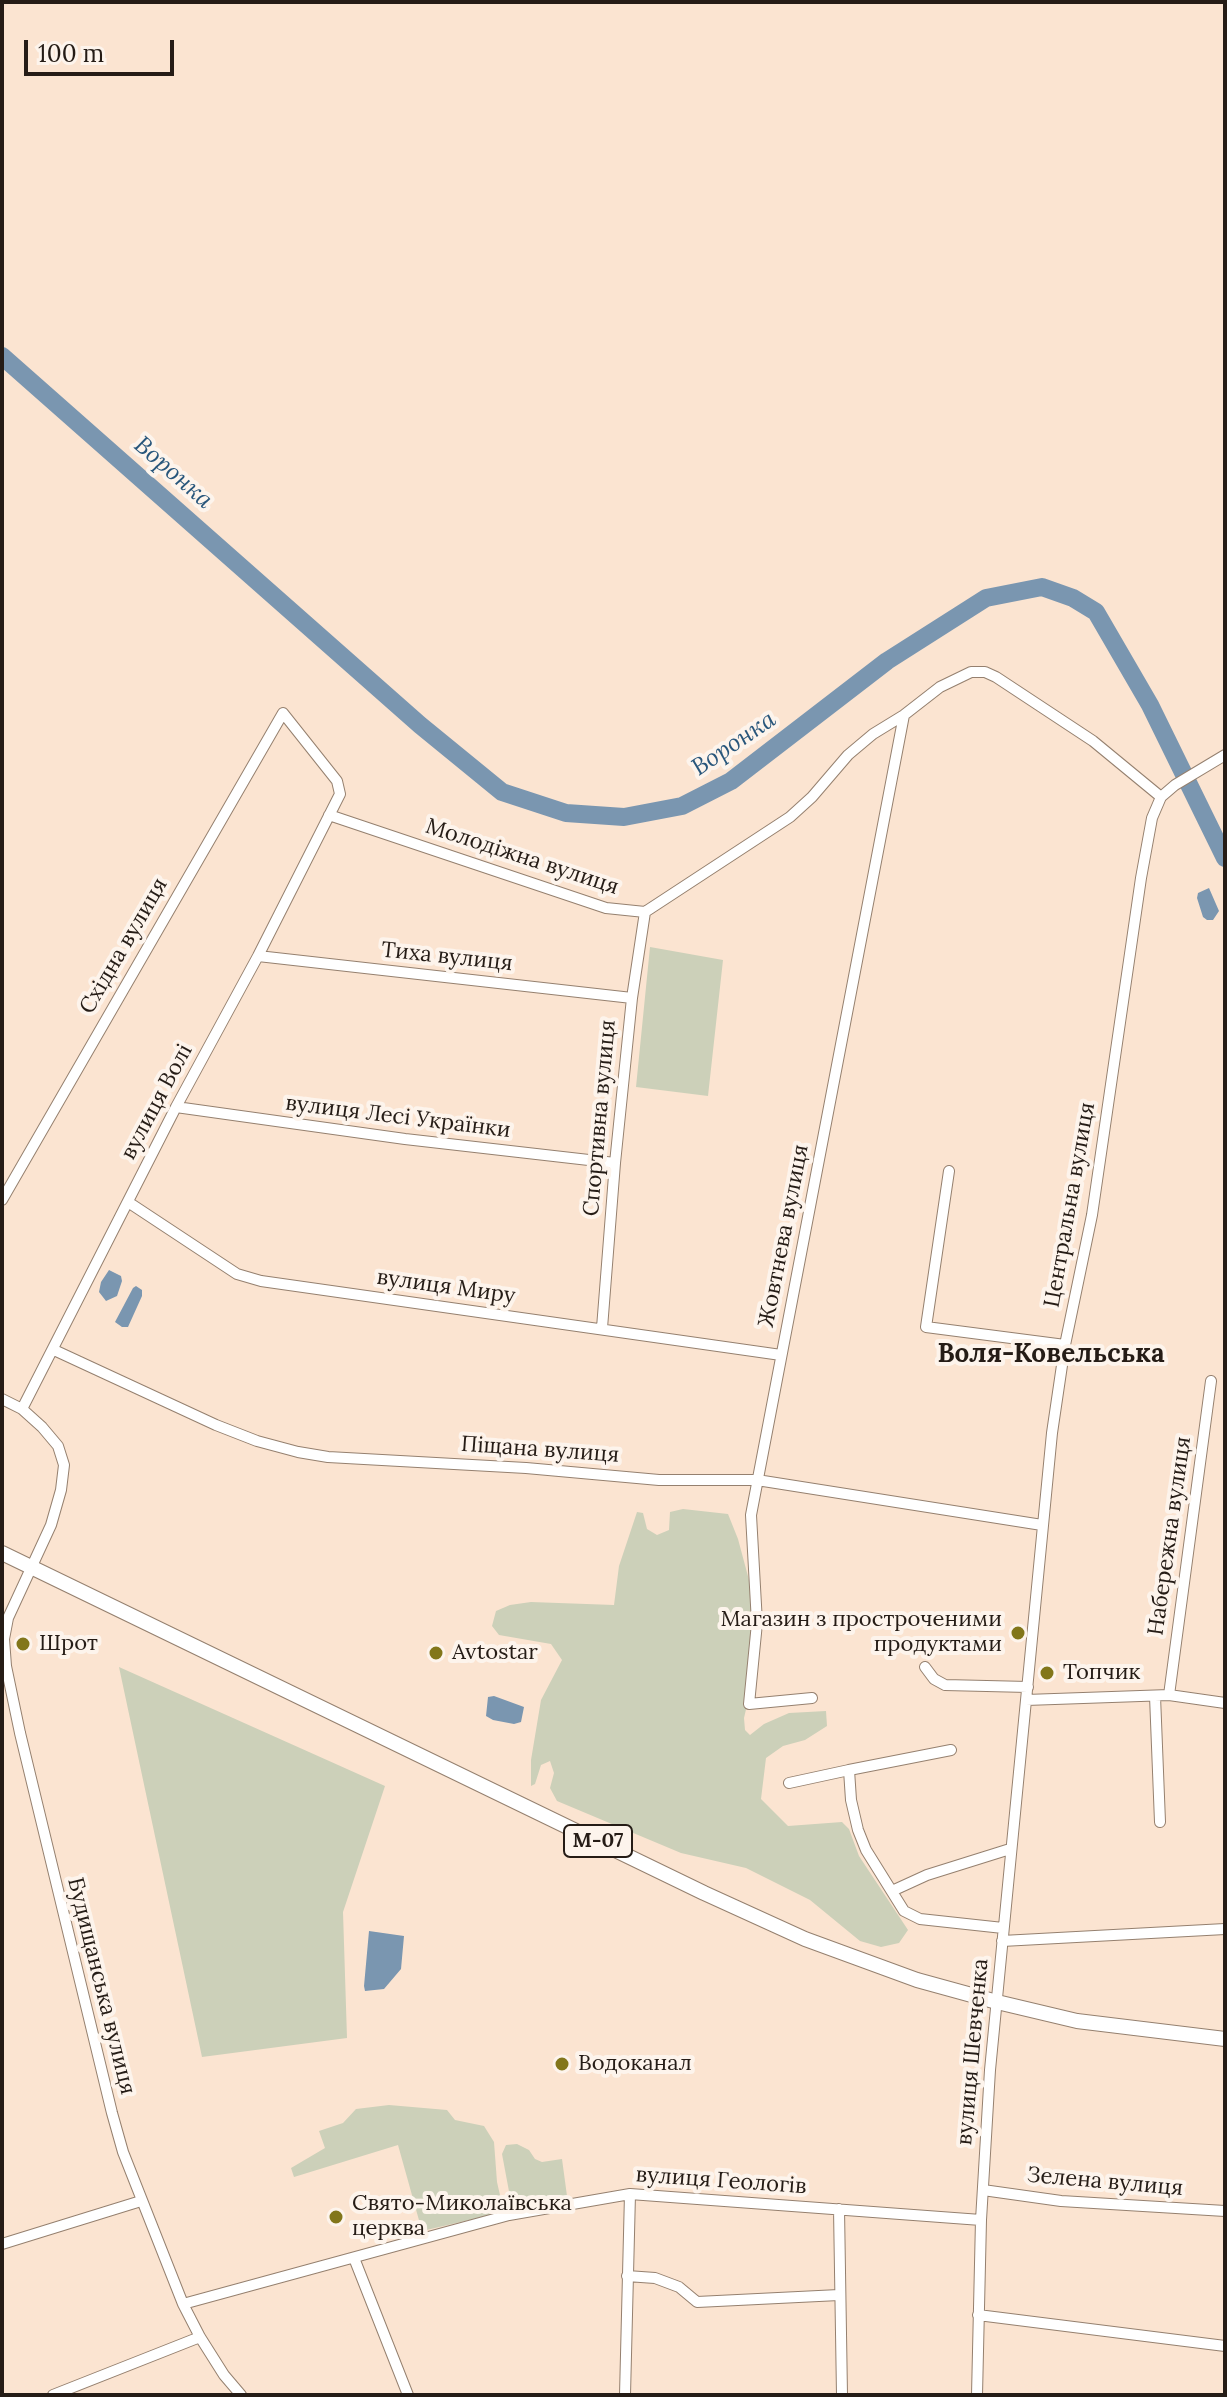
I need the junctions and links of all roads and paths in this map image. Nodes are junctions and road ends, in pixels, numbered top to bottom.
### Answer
1 (283, 713) joint
2 (904, 715) junction
3 (1225, 755) edge
4 (1161, 797) junction
5 (329, 815) junction
6 (645, 912) junction
7 (258, 956) junction
8 (632, 998) junction
9 (176, 1107) junction
10 (615, 1163) junction
11 (949, 1171) dead end
12 (2, 1200) edge
13 (128, 1202) junction
14 (602, 1328) junction
15 (1065, 1345) junction
16 (54, 1350) junction
17 (781, 1355) junction
18 (1211, 1381) dead end
19 (2, 1399) edge
20 (22, 1409) junction
21 (757, 1480) junction
22 (1042, 1525) junction
23 (2, 1553) edge
24 (33, 1568) junction
25 (925, 1667) dead end
26 (1028, 1687) junction
27 (1169, 1695) junction
28 (1155, 1696) junction
29 (812, 1698) dead end
30 (1026, 1700) junction
31 (1225, 1703) edge
32 (8, 1707) edge
33 (1025, 1713) joint
34 (951, 1750) dead end
35 (849, 1770) junction
36 (789, 1783) dead end
37 (1160, 1822) dead end
38 (1010, 1849) junction
39 (892, 1891) junction
40 (1003, 1928) junction
41 (1225, 1929) edge
42 (1002, 1941) junction
43 (997, 2002) junction
44 (1225, 2039) edge
45 (983, 2190) junction
46 (630, 2194) junction
47 (141, 2201) junction
48 (839, 2209) junction
49 (1225, 2211) edge
50 (981, 2220) junction
51 (2, 2244) edge
52 (354, 2258) junction
53 (627, 2276) junction
54 (839, 2295) junction
55 (183, 2304) junction
56 (978, 2315) junction
57 (200, 2337) junction
58 (1225, 2346) edge
59 (53, 2395) edge
60 (241, 2395) edge
61 (408, 2395) edge
62 (625, 2395) edge
63 (842, 2395) edge
64 (977, 2395) edge

1 - 5 street, вулиця Волі
1 - 12 street, Східна вулиця
2 - 4 street
2 - 6 street
2 - 17 street, Жовтнева вулиця
3 - 4 street
4 - 15 street, Центральна вулиця
5 - 6 street, Молодіжна вулиця
5 - 7 street, вулиця Волі
6 - 8 street, Спортивна вулиця
7 - 8 street, Тиха вулиця
7 - 9 street, вулиця Волі
8 - 10 street, Спортивна вулиця
9 - 10 street, вулиця Лесі Українки
9 - 13 street, вулиця Волі
10 - 14 street, Спортивна вулиця
11 - 15 street
13 - 14 street, вулиця Миру
13 - 16 street, вулиця Волі
14 - 17 street, вулиця Миру
15 - 22 street, Центральна вулиця
16 - 20 street, вулиця Волі
16 - 21 street, Піщана вулиця
17 - 21 street, Жовтнева вулиця
18 - 27 street, Набережна вулиця
19 - 20 street, Будищанська вулиця
20 - 24 street, Будищанська вулиця
21 - 22 street, Піщана вулиця
21 - 29 street, Жовтнева вулиця
22 - 26 street, Центральна вулиця
23 - 24 highway, М-07
24 - 32 street, Будищанська вулиця
24 - 43 highway, М-07
25 - 26 street
26 - 30 street, Центральна вулиця
27 - 28 street
27 - 31 street
28 - 30 street
28 - 37 street
30 - 33 street, Центральна вулиця
32 - 47 street, Будищанська вулиця
33 - 38 street, вулиця Шевченка
34 - 35 street
35 - 36 street
35 - 39 street
38 - 39 street
38 - 40 street, вулиця Шевченка
39 - 40 street
40 - 42 street, вулиця Шевченка
41 - 42 street
42 - 43 street, вулиця Шевченка
43 - 44 highway, М-07
43 - 45 street, вулиця Шевченка
45 - 49 street, Зелена вулиця
45 - 50 street, вулиця Шевченка
46 - 48 street, вулиця Геологів
46 - 52 street, вулиця Геологів
46 - 53 street
47 - 51 street
47 - 55 street, Будищанська вулиця
48 - 50 street, вулиця Геологів
48 - 54 street
50 - 56 street, вулиця Шевченка
52 - 55 street, вулиця Геологів
52 - 61 street
53 - 54 street
53 - 62 street
54 - 63 street
55 - 57 street, Будищанська вулиця
56 - 58 street
56 - 64 street, вулиця Шевченка
57 - 59 street
57 - 60 street, Будищанська вулиця

